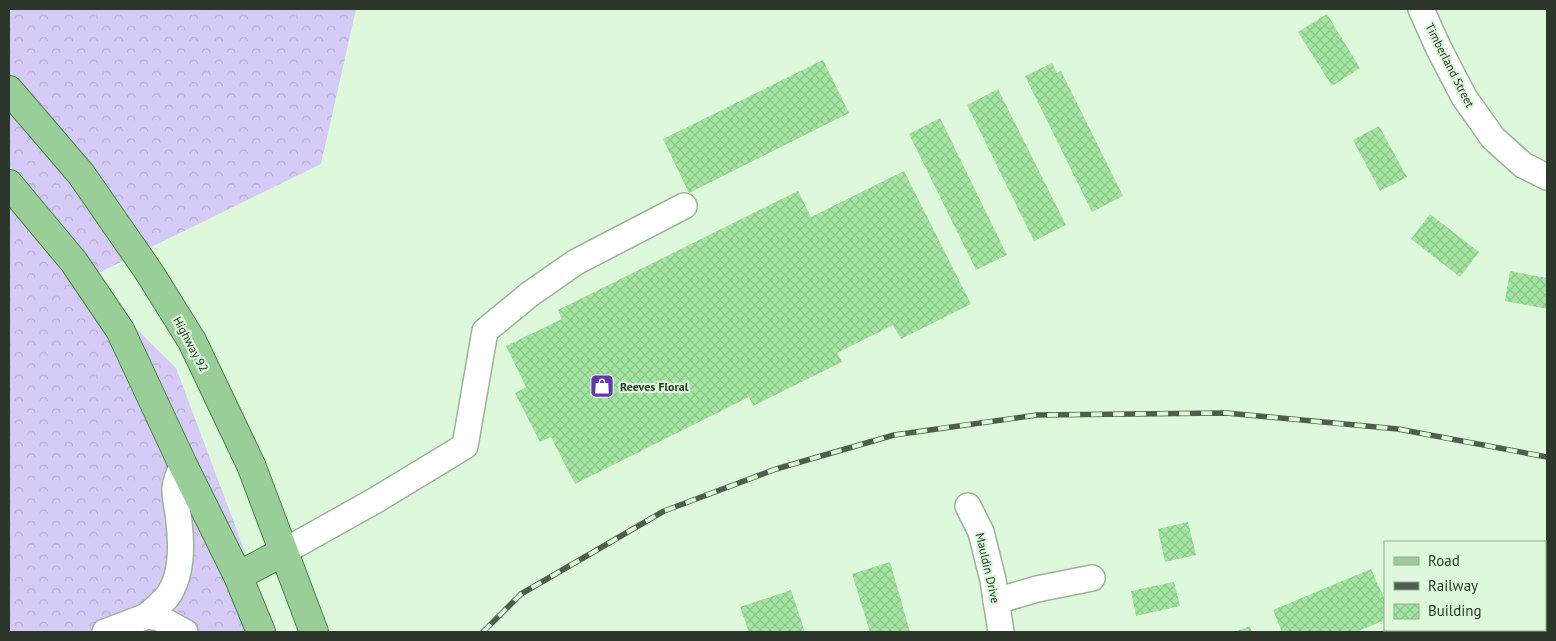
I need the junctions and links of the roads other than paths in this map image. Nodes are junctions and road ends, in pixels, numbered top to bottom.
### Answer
1 (1421, 9) edge
2 (9, 90) edge
3 (1547, 177) edge
4 (9, 184) edge
5 (684, 206) dead end
6 (183, 465) junction
7 (968, 506) dead end
8 (283, 552) junction
9 (238, 576) junction
10 (1092, 578) dead end
11 (996, 601) junction
12 (147, 616) junction
13 (105, 632) edge
14 (185, 632) edge
15 (261, 632) edge
16 (314, 632) edge
17 (1001, 632) edge

1 - 3 street, Timberland Street
2 - 8 main road, Highway 92
4 - 6 main road
5 - 8 street
6 - 9 main road
6 - 12 street
7 - 11 street, Mauldin Drive
8 - 9 main road
8 - 16 main road, Highway 92
9 - 15 main road
10 - 11 street
11 - 17 street, Mauldin Drive
12 - 13 street
12 - 14 street

